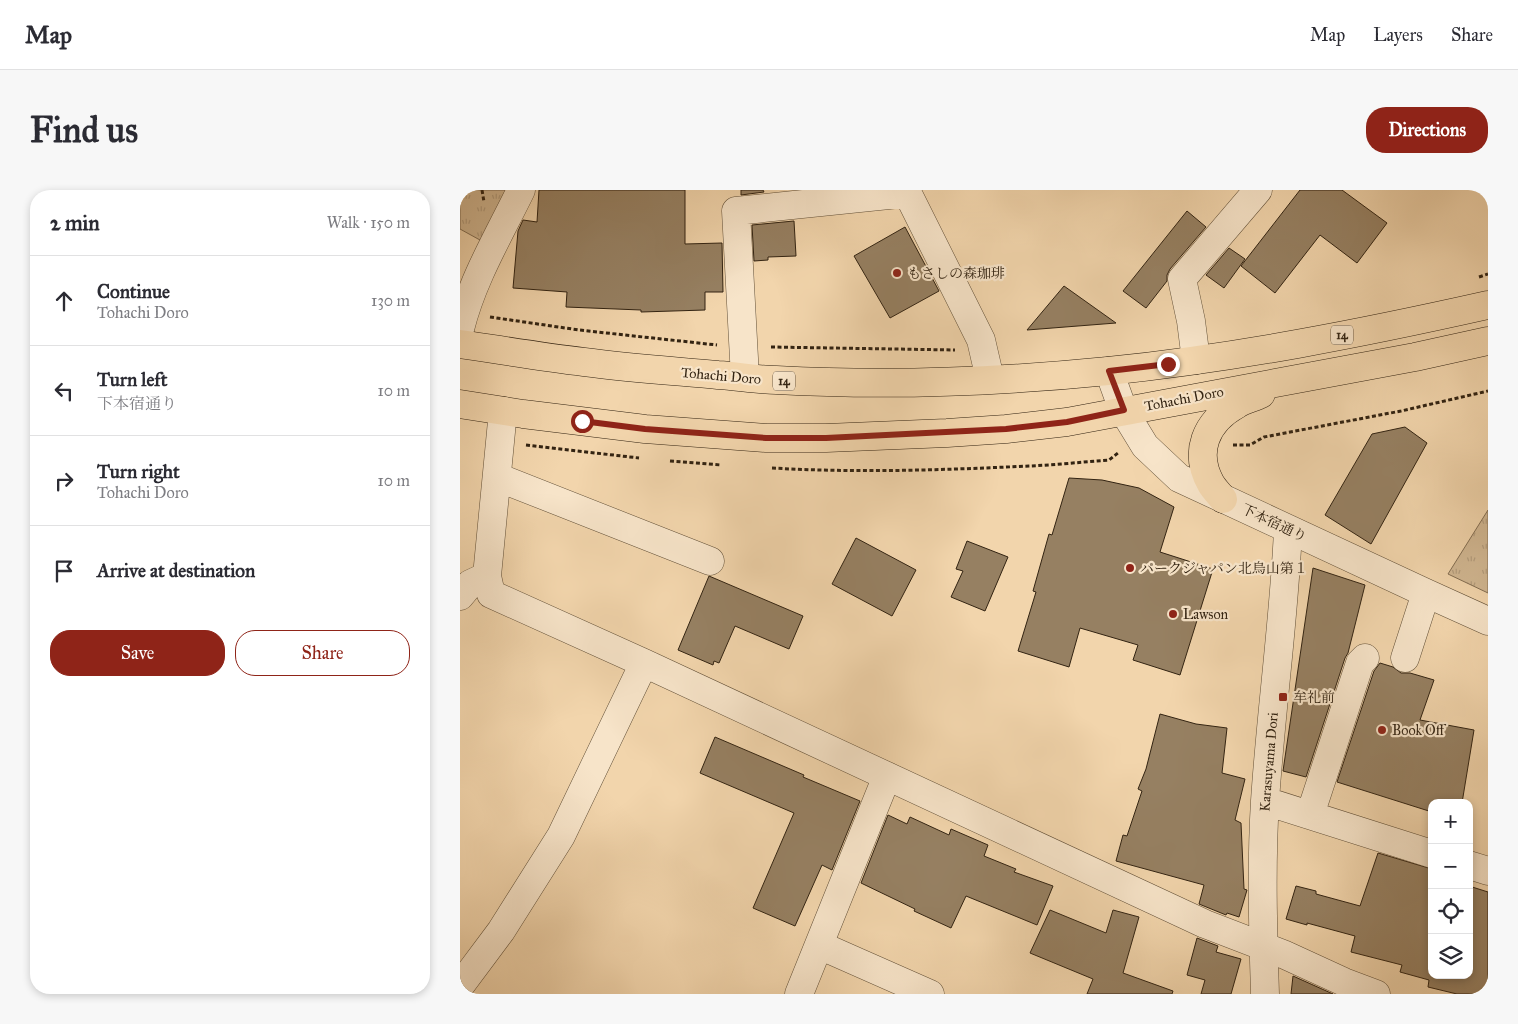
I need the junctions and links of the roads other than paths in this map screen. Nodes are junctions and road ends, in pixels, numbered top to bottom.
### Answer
1 (521, 190) edge
2 (1258, 190) edge
3 (907, 191) edge
4 (1488, 305) edge
5 (460, 329) edge
6 (1488, 341) edge
7 (460, 344) edge
8 (1196, 360) junction
9 (1109, 371) junction
10 (1306, 376) junction
11 (745, 377) junction
12 (990, 379) junction
13 (460, 404) edge
14 (1124, 410) junction
15 (503, 411) junction
16 (497, 477) junction
17 (1223, 499) junction
18 (1288, 530) junction
19 (710, 560) dead end
20 (487, 576) junction
21 (460, 596) edge
22 (1424, 599) junction
23 (1488, 621) edge
24 (1365, 658) dead end
25 (1405, 658) dead end
26 (644, 663) junction
27 (887, 776) junction
28 (1265, 801) junction
29 (1310, 815) junction
30 (1428, 853) edge
31 (1473, 866) edge
32 (1488, 871) edge
33 (819, 945) junction
34 (1264, 947) junction
35 (460, 986) edge
36 (799, 994) edge
37 (930, 994) edge
38 (1265, 994) edge
39 (1376, 994) edge

1 - 5 street
2 - 8 street
3 - 11 street
3 - 12 street
4 - 8 main road, Tohachi Doro / 14
6 - 10 main road, Tohachi Doro
7 - 11 main road, Tohachi Doro / 14
8 - 9 main road, Tohachi Doro / 14
9 - 12 main road, Tohachi Doro / 14
9 - 14 street, 下本宿通り
10 - 14 main road, Tohachi Doro
10 - 17 main road
11 - 12 main road, Tohachi Doro / 14
13 - 15 main road, Tohachi Doro
14 - 15 main road, Tohachi Doro
14 - 17 street, 下本宿通り
15 - 16 street
16 - 19 street
16 - 20 street
17 - 18 street, 下本宿通り
18 - 22 street, 下本宿通り
18 - 28 street, Karasuyama Dori
20 - 21 street
20 - 26 street
22 - 23 street, 下本宿通り
22 - 25 street
24 - 29 street
26 - 27 street
26 - 35 street
27 - 33 street
27 - 34 street
28 - 29 street
28 - 34 street, Karasuyama Dori
29 - 30 street
31 - 32 street
33 - 36 street
33 - 37 street
34 - 38 street, Karasuyama Dori
34 - 39 street

